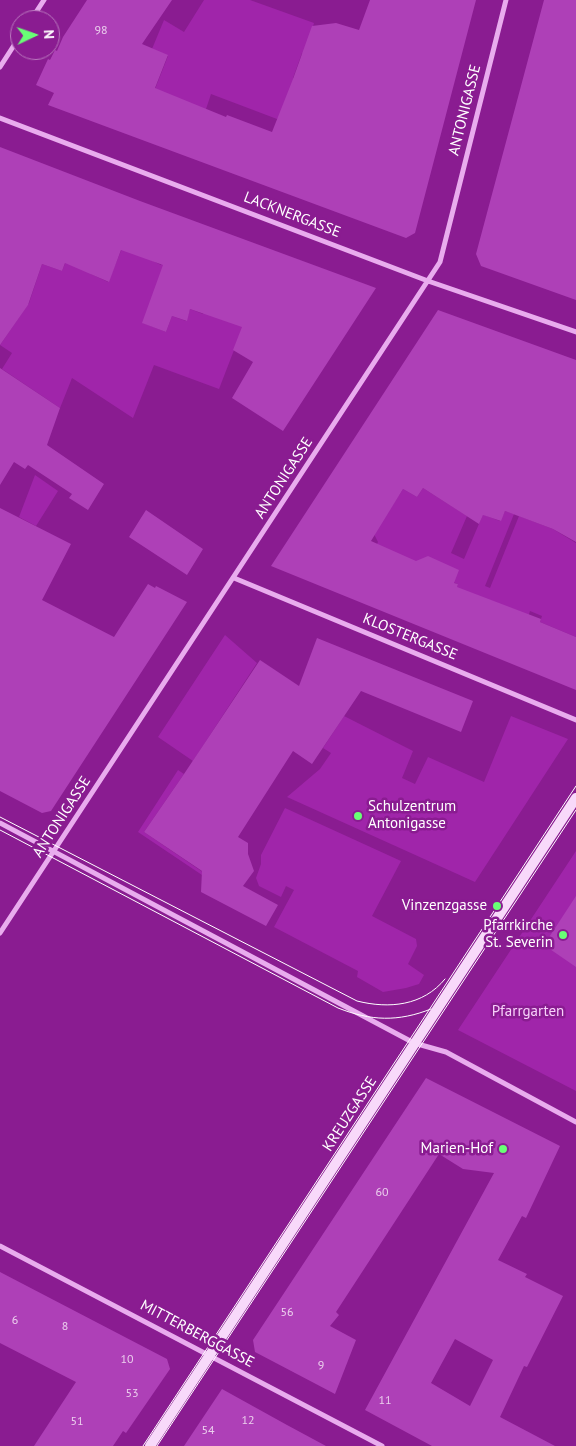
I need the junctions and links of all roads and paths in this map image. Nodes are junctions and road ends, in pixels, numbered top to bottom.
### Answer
1 (506, 0) edge
2 (10, 52) edge
3 (0, 67) edge
4 (0, 118) edge
5 (428, 280) junction
6 (576, 332) edge
7 (234, 578) junction
8 (576, 720) edge
9 (576, 798) edge
10 (0, 823) edge
11 (54, 851) junction
12 (0, 933) edge
13 (414, 1043) junction
14 (576, 1122) edge
15 (0, 1246) edge
16 (210, 1355) junction
17 (150, 1446) edge
18 (382, 1446) edge

1 - 5 street, ANTONIGASSE
2 - 3 street
4 - 5 street, LACKNERGASSE
5 - 6 street, LACKNERGASSE
5 - 7 street, ANTONIGASSE
7 - 8 street, KLOSTERGASSE
7 - 11 street, ANTONIGASSE
9 - 13 street, KREUZGASSE
10 - 11 street
11 - 12 street, ANTONIGASSE
11 - 13 street
13 - 14 street
13 - 16 street, KREUZGASSE
15 - 16 street, MITTERBERGGASSE
16 - 17 street, KREUZGASSE
16 - 18 street, MITTERBERGGASSE

